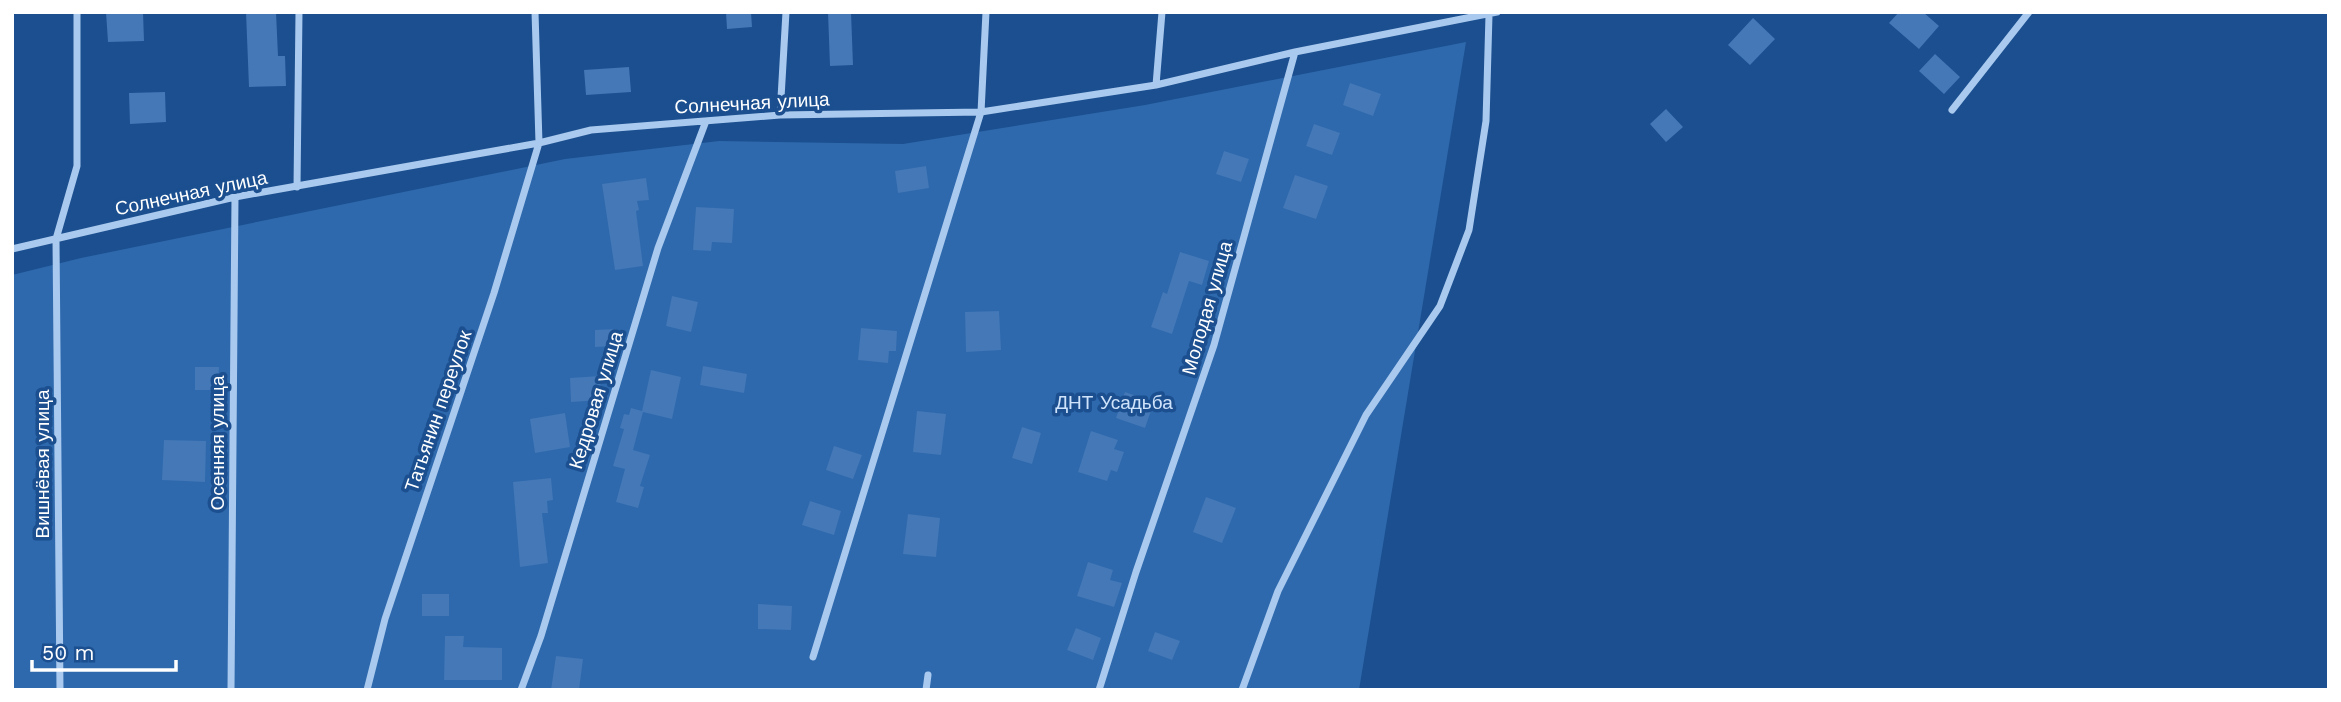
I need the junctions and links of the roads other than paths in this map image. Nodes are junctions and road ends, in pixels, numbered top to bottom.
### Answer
1 (77, 12) edge
2 (299, 12) edge
3 (535, 12) edge
4 (786, 12) edge
5 (986, 12) edge
6 (1162, 12) edge
7 (2029, 12) edge
8 (1493, 13) edge
9 (1295, 52) junction
10 (1156, 85) junction
11 (1952, 110) dead end
12 (981, 112) junction
13 (780, 115) junction
14 (706, 121) junction
15 (539, 143) junction
16 (297, 187) junction
17 (235, 197) junction
18 (56, 239) junction
19 (12, 249) edge
20 (813, 657) dead end
21 (928, 674) dead end
22 (60, 690) edge
23 (231, 690) edge
24 (367, 690) edge
25 (521, 690) edge
26 (926, 690) edge
27 (1099, 690) edge
28 (1242, 690) edge

1 - 18 street, Вишнёвая улица
2 - 16 street
3 - 15 street, Татьянин переулок
4 - 13 street
5 - 12 street
6 - 10 street
7 - 11 street
8 - 9 street, Солнечная улица
8 - 28 street
9 - 10 street, Солнечная улица
9 - 27 street, Молодая улица
10 - 12 street, Солнечная улица
12 - 13 street, Солнечная улица
12 - 20 street
13 - 14 street, Солнечная улица
14 - 15 street, Солнечная улица
14 - 25 street, Кедровая улица
15 - 16 street, Солнечная улица
15 - 24 street, Татьянин переулок
16 - 17 street, Солнечная улица
17 - 18 street, Солнечная улица
17 - 23 street, Осенняя улица
18 - 19 street, Солнечная улица
18 - 22 street, Вишнёвая улица
21 - 26 street

